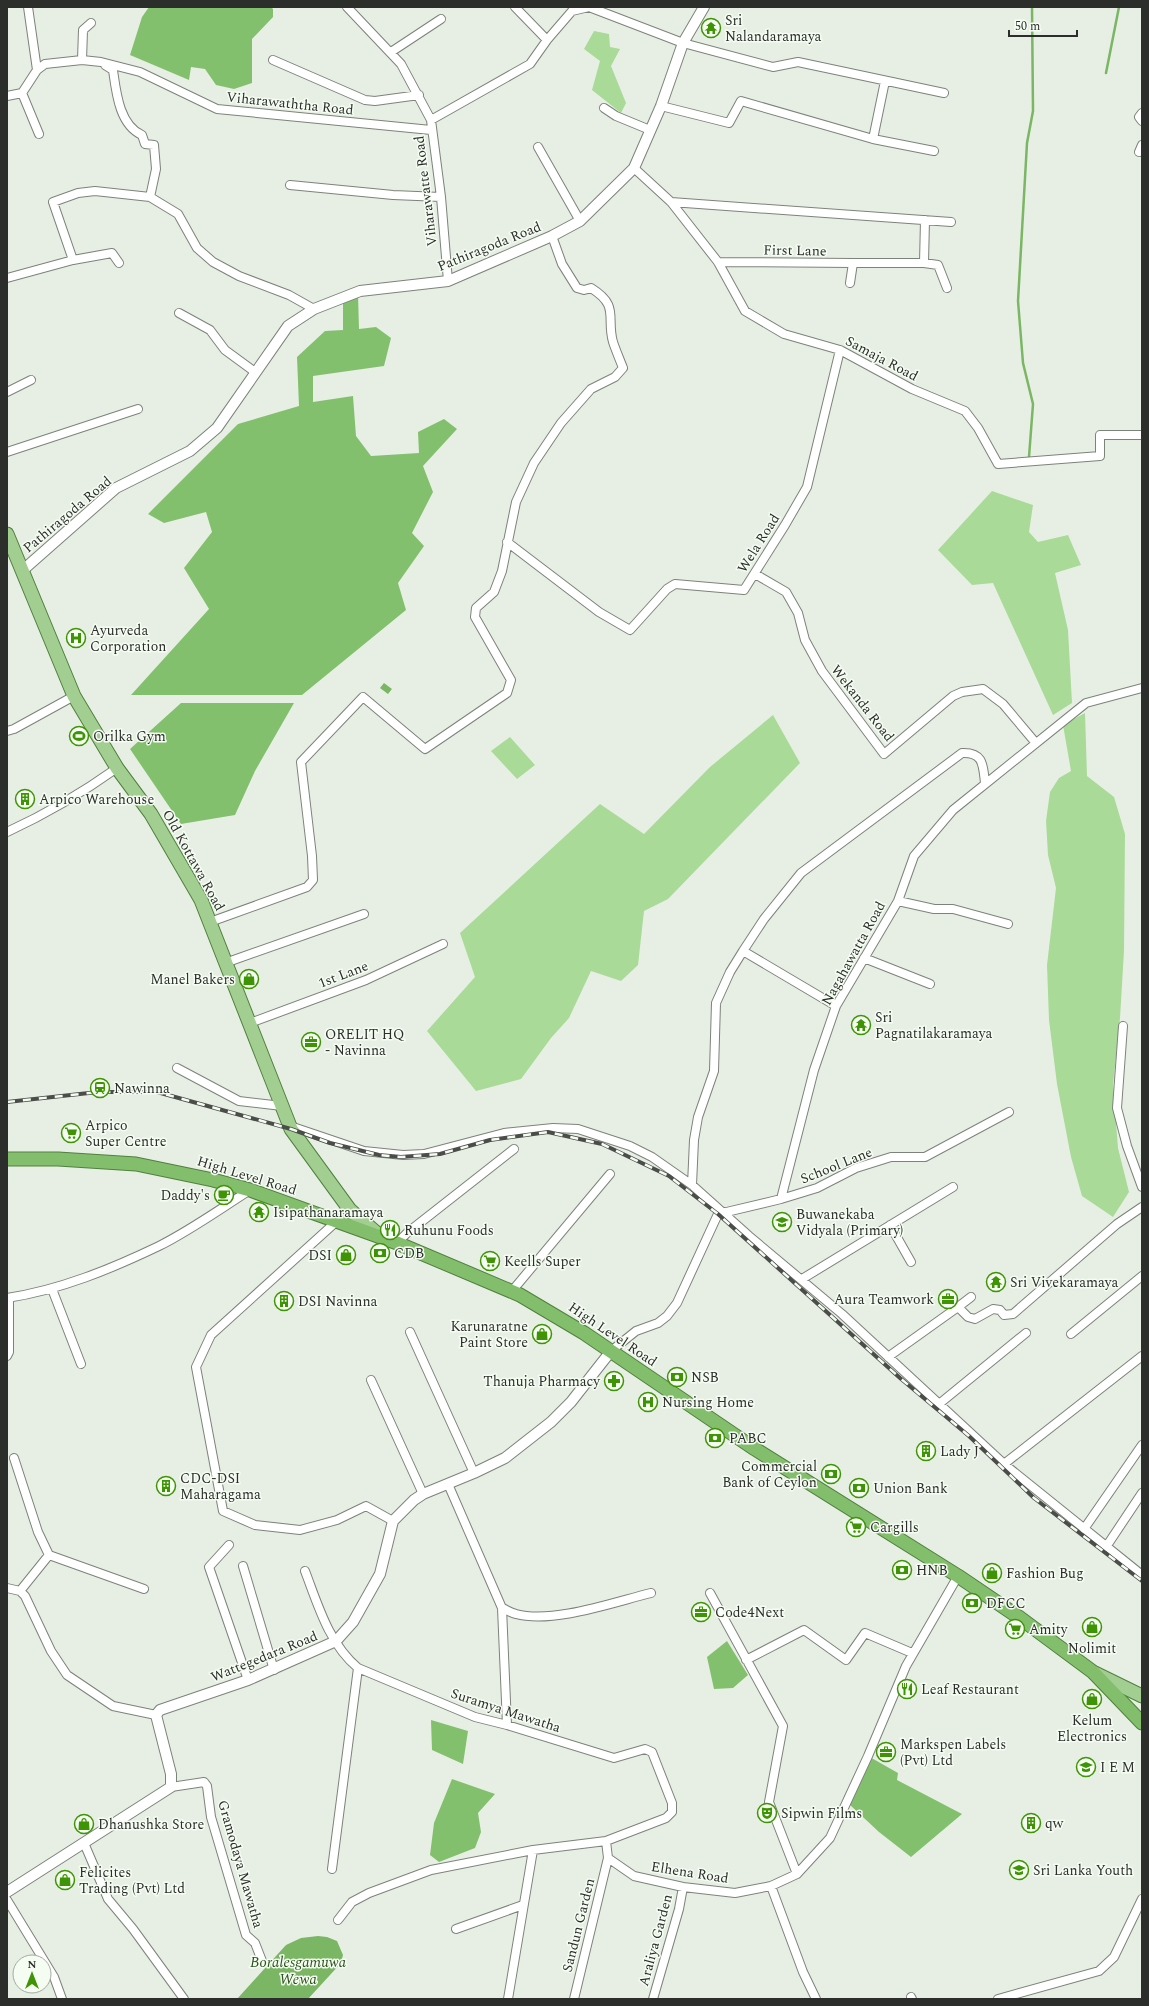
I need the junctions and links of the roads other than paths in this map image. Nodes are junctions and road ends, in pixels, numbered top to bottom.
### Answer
1 (28, 7) edge
2 (347, 7) edge
3 (515, 7) edge
4 (589, 7) edge
5 (704, 7) edge
6 (441, 19) dead end
7 (91, 23) dead end
8 (547, 40) junction
9 (683, 43) junction
10 (391, 52) junction
11 (82, 60) junction
12 (273, 60) dead end
13 (101, 62) junction
14 (37, 70) junction
15 (885, 81) junction
16 (22, 93) junction
17 (944, 93) dead end
18 (419, 95) junction
19 (7, 96) edge
20 (661, 106) junction
21 (604, 108) dead end
22 (1142, 113) edge
23 (431, 120) junction
24 (1142, 121) edge
25 (431, 130) junction
26 (650, 130) junction
27 (39, 134) dead end
28 (874, 139) junction
29 (538, 147) dead end
30 (934, 151) dead end
31 (634, 168) junction
32 (290, 185) dead end
33 (150, 197) junction
34 (441, 197) junction
35 (671, 202) junction
36 (925, 220) junction
37 (580, 221) junction
38 (951, 222) dead end
39 (552, 236) junction
40 (73, 260) junction
41 (718, 262) junction
42 (119, 263) dead end
43 (924, 263) junction
44 (853, 264) junction
45 (7, 278) edge
46 (448, 281) junction
47 (850, 283) dead end
48 (947, 288) dead end
49 (314, 308) junction
50 (179, 313) dead end
51 (840, 350) junction
52 (255, 372) junction
53 (31, 380) dead end
54 (7, 392) edge
55 (138, 409) dead end
56 (1142, 435) edge
57 (7, 452) edge
58 (8, 540) edge
59 (507, 542) junction
60 (23, 570) junction
61 (755, 574) junction
62 (1142, 688) edge
63 (74, 696) junction
64 (7, 731) edge
65 (1035, 742) junction
66 (117, 768) junction
67 (985, 783) junction
68 (7, 832) edge
69 (898, 901) junction
70 (364, 914) dead end
71 (210, 922) junction
72 (1008, 924) dead end
73 (443, 944) dead end
74 (743, 951) junction
75 (864, 958) junction
76 (225, 963) junction
77 (930, 984) dead end
78 (836, 1006) junction
79 (250, 1022) junction
80 (1123, 1026) dead end
81 (177, 1068) dead end
82 (282, 1106) junction
83 (1009, 1112) dead end
84 (290, 1126) junction
85 (514, 1149) dead end
86 (7, 1159) edge
87 (610, 1174) dead end
88 (692, 1185) junction
89 (953, 1187) dead end
90 (1142, 1187) edge
91 (250, 1190) junction
92 (781, 1199) junction
93 (1142, 1207) edge
94 (723, 1213) junction
95 (337, 1221) junction
96 (890, 1225) junction
97 (381, 1237) junction
98 (396, 1243) junction
99 (911, 1262) dead end
100 (1142, 1276) edge
101 (802, 1279) junction
102 (52, 1289) junction
103 (512, 1291) junction
104 (971, 1297) dead end
105 (8, 1298) edge
106 (958, 1307) junction
107 (410, 1332) dead end
108 (1026, 1333) dead end
109 (1071, 1334) dead end
110 (610, 1351) junction
111 (7, 1356) edge
112 (1142, 1356) edge
113 (888, 1358) junction
114 (81, 1364) dead end
115 (371, 1380) dead end
116 (939, 1404) junction
117 (1142, 1445) edge
118 (14, 1458) dead end
119 (1004, 1464) junction
120 (474, 1473) junction
121 (448, 1484) junction
122 (423, 1494) junction
123 (1142, 1494) edge
124 (393, 1521) junction
125 (1084, 1529) junction
126 (230, 1545) dead end
127 (1106, 1547) junction
128 (49, 1555) junction
129 (243, 1566) dead end
130 (305, 1571) dead end
131 (1142, 1575) edge
132 (958, 1576) junction
133 (7, 1588) edge
134 (144, 1589) dead end
135 (20, 1591) junction
136 (651, 1593) dead end
137 (710, 1593) dead end
138 (502, 1608) junction
139 (336, 1641) junction
140 (912, 1653) junction
141 (746, 1660) junction
142 (358, 1668) junction
143 (274, 1670) junction
144 (1093, 1672) junction
145 (248, 1680) junction
146 (1142, 1696) edge
147 (156, 1715) junction
148 (1142, 1723) edge
149 (507, 1725) junction
150 (171, 1787) junction
151 (606, 1841) junction
152 (84, 1843) junction
153 (533, 1850) junction
154 (608, 1858) junction
155 (332, 1869) dead end
156 (797, 1874) junction
157 (771, 1886) junction
158 (683, 1887) junction
159 (7, 1891) edge
160 (1142, 1899) edge
161 (524, 1905) junction
162 (338, 1920) dead end
163 (456, 1929) dead end
164 (262, 1960) dead end
165 (62, 1999) edge
166 (184, 1999) edge
167 (507, 1999) edge
168 (574, 1999) edge
169 (653, 1999) edge
170 (816, 1999) edge
171 (998, 1999) edge

1 - 14 street
2 - 10 street
3 - 8 street
4 - 8 street, Viharawatte Road
4 - 9 street
5 - 9 street, Pathiragoda Road
6 - 10 street
7 - 11 street
8 - 23 street, Viharawatte Road
9 - 15 street
9 - 20 street, Pathiragoda Road
10 - 18 street
11 - 13 street, Viharawaththa Road
11 - 14 street, Viharawaththa Road
12 - 18 street
13 - 25 street, Viharawaththa Road
13 - 33 street
14 - 16 street
15 - 17 street
15 - 28 street
16 - 19 street
16 - 27 street
18 - 23 street
20 - 26 street, Pathiragoda Road
20 - 28 street
21 - 26 street
22 - 24 street
23 - 25 street, Viharawatte Road
25 - 34 street, Viharawatte Road
26 - 31 street, Pathiragoda Road
28 - 30 street
29 - 37 street
31 - 35 street, Samaja Road
31 - 37 street, Pathiragoda Road
32 - 34 street
33 - 40 street
33 - 49 street
34 - 46 street, Viharawatte Road
35 - 36 street
35 - 41 street, Samaja Road
36 - 38 street
36 - 43 street
37 - 39 street, Pathiragoda Road
39 - 46 street, Pathiragoda Road
39 - 59 street
40 - 42 street
40 - 45 street
41 - 44 street, First Lane
41 - 51 street, Samaja Road
43 - 44 street, First Lane
43 - 48 street
44 - 47 street
46 - 49 street, Pathiragoda Road
49 - 52 street, Pathiragoda Road
50 - 52 street
51 - 56 street, Samaja Road
51 - 61 street, Wela Road
52 - 60 street, Pathiragoda Road
53 - 54 street
55 - 57 street
58 - 60 main road, Old Kottawa Road
59 - 61 street, Wela Road
59 - 71 street
60 - 63 main road, Old Kottawa Road
61 - 65 street, Wekanda Road
62 - 65 street, Nagahawatta Road
63 - 64 street
63 - 66 main road, Old Kottawa Road
65 - 67 street, Nagahawatta Road
66 - 68 street
66 - 71 main road, Old Kottawa Road
67 - 69 street, Nagahawatta Road
67 - 74 street
69 - 72 street
69 - 75 street, Nagahawatta Road
70 - 76 street
71 - 76 main road, Old Kottawa Road
73 - 79 street, 1st Lane
74 - 78 street
74 - 88 street
75 - 77 street
75 - 78 street, Nagahawatta Road
76 - 79 main road, Old Kottawa Road
78 - 92 street, Nagahawatta Road
79 - 82 main road, Old Kottawa Road
80 - 90 street
81 - 82 street
82 - 84 main road, Old Kottawa Road
83 - 92 street, School Lane
84 - 88 street
84 - 97 main road, Old Kottawa Road
85 - 98 street
86 - 91 highway, High Level Road
87 - 103 street
88 - 94 street
89 - 96 street
91 - 95 highway, High Level Road
91 - 102 street
92 - 94 street
93 - 106 street
94 - 101 street
94 - 110 street
95 - 97 highway, High Level Road
95 - 124 street
96 - 99 street
96 - 101 street
97 - 98 highway, High Level Road
98 - 103 highway, High Level Road
100 - 109 street
101 - 113 street
102 - 105 street
102 - 114 street
103 - 110 highway, High Level Road
104 - 106 street
105 - 111 street
106 - 113 street
107 - 120 street
108 - 116 street
110 - 120 street
110 - 132 highway, High Level Road
112 - 119 street
113 - 116 street
115 - 122 street
116 - 119 street
117 - 125 street
118 - 128 street
119 - 125 street
120 - 121 street
121 - 122 street
121 - 138 street
122 - 124 street
123 - 127 street
124 - 139 street, Wattegedara Road
125 - 127 street
126 - 145 street
127 - 131 street
128 - 134 street
128 - 135 street
129 - 143 street
130 - 139 street, Suramya Mawatha
132 - 140 street, Elhena Road
132 - 144 highway, High Level Road
133 - 135 street
135 - 147 street
136 - 138 street
137 - 141 street
138 - 149 street
139 - 142 street, Suramya Mawatha
139 - 143 street, Wattegedara Road
140 - 141 street
140 - 156 street, Elhena Road
141 - 156 street
142 - 149 street, Suramya Mawatha
142 - 155 street
143 - 145 street, Wattegedara Road
144 - 146 main road
144 - 148 highway, High Level Road
145 - 147 street, Wattegedara Road
147 - 150 street
149 - 151 street, Suramya Mawatha
150 - 152 street
150 - 164 street, Gramodaya Mawatha
151 - 153 street
151 - 154 street
152 - 159 street
152 - 166 street
153 - 161 street
153 - 162 street
154 - 158 street, Elhena Road
154 - 168 street, Sandun Garden
156 - 157 street, Elhena Road
157 - 158 street, Elhena Road
157 - 170 street
158 - 169 street, Araliya Garden
159 - 165 street
160 - 171 street
161 - 163 street
161 - 167 street

